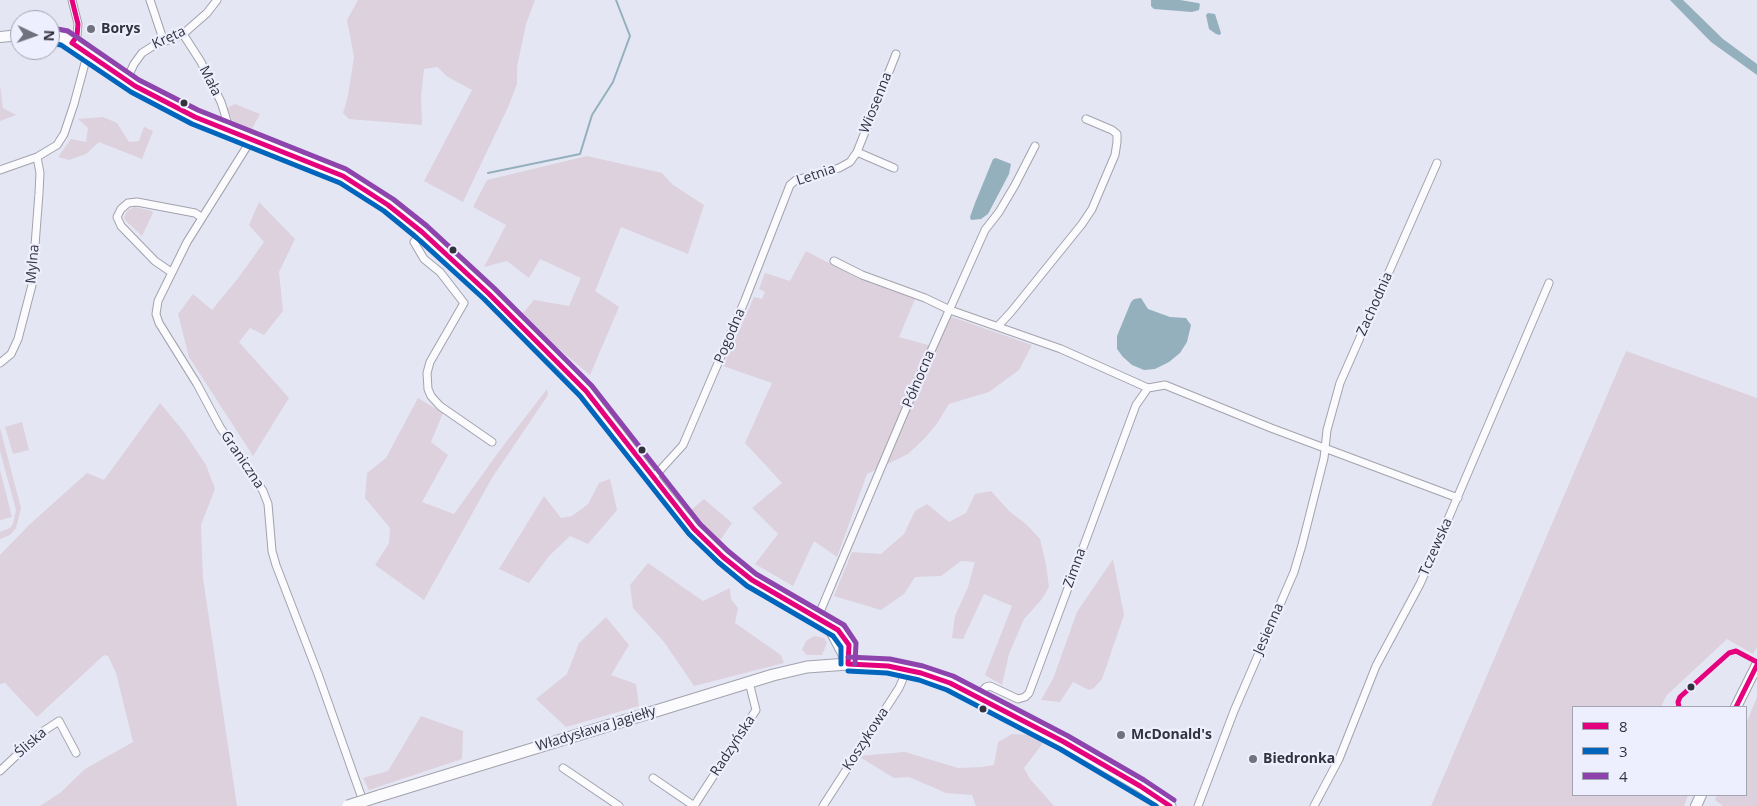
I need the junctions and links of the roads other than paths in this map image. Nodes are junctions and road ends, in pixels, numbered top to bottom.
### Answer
1 (72, 0) edge
2 (150, 0) edge
3 (217, 0) edge
4 (183, 34) junction
5 (60, 37) edge
6 (164, 42) junction
7 (72, 43) junction
8 (896, 54) dead end
9 (90, 56) junction
10 (126, 81) junction
11 (1086, 119) dead end
12 (225, 130) junction
13 (251, 140) junction
14 (1035, 146) dead end
15 (857, 152) junction
16 (37, 157) junction
17 (1436, 163) dead end
18 (894, 168) dead end
19 (0, 170) edge
20 (790, 185) joint
21 (201, 217) junction
22 (422, 232) junction
23 (834, 261) dead end
24 (171, 272) junction
25 (1549, 283) dead end
26 (950, 310) junction
27 (998, 326) junction
28 (0, 363) edge
29 (1148, 388) junction
30 (492, 442) dead end
31 (1325, 449) junction
32 (653, 478) junction
33 (1458, 498) junction
34 (817, 619) junction
35 (828, 625) junction
36 (840, 648) junction
37 (831, 664) junction
38 (848, 664) junction
39 (1757, 665) edge
40 (902, 669) junction
41 (749, 682) junction
42 (978, 696) junction
43 (1736, 706) edge
44 (76, 753) dead end
45 (563, 768) dead end
46 (0, 771) edge
47 (652, 778) dead end
48 (347, 806) edge
49 (364, 806) edge
50 (619, 806) edge
51 (694, 806) edge
52 (823, 806) edge
53 (1170, 806) edge
54 (1198, 806) edge
55 (1314, 806) edge

1 - 7 street
2 - 6 street
3 - 4 street, Kręta
4 - 6 street, Kręta
4 - 12 street, Mała
5 - 7 street
6 - 10 street, Kręta
7 - 9 street
8 - 15 street, Wiosenna
9 - 10 street
9 - 16 street
10 - 12 street
11 - 27 street
12 - 13 street
13 - 21 street, Graniczna
13 - 22 street
14 - 26 street, Północna
15 - 18 street
15 - 20 street, Letnia
16 - 19 street
16 - 28 street, Mylna
17 - 31 street, Zachodnia
20 - 32 street, Pogodna
21 - 24 street, Graniczna
21 - 24 street
22 - 30 street
22 - 32 street
23 - 26 street
24 - 49 street, Graniczna
25 - 33 street, Tczewska
26 - 27 street
26 - 34 street, Północna
27 - 29 street
29 - 31 street
29 - 42 street, Zimna
31 - 33 street
31 - 54 street, Jesienna
32 - 34 street
33 - 55 street, Tczewska
34 - 35 street
35 - 36 street
35 - 38 street
36 - 37 street
36 - 38 street
37 - 38 main road, Władysława Jagiełły
37 - 41 main road, Władysława Jagiełły
38 - 40 main road, Władysława Jagiełły
39 - 43 street
40 - 42 main road, Władysława Jagiełły
40 - 52 street, Koszykowa
41 - 48 main road, Władysława Jagiełły, bridge
41 - 51 street, Radzyńska
42 - 53 main road, Władysława Jagiełły
44 - 46 street, Śliska
45 - 50 street
47 - 51 street

